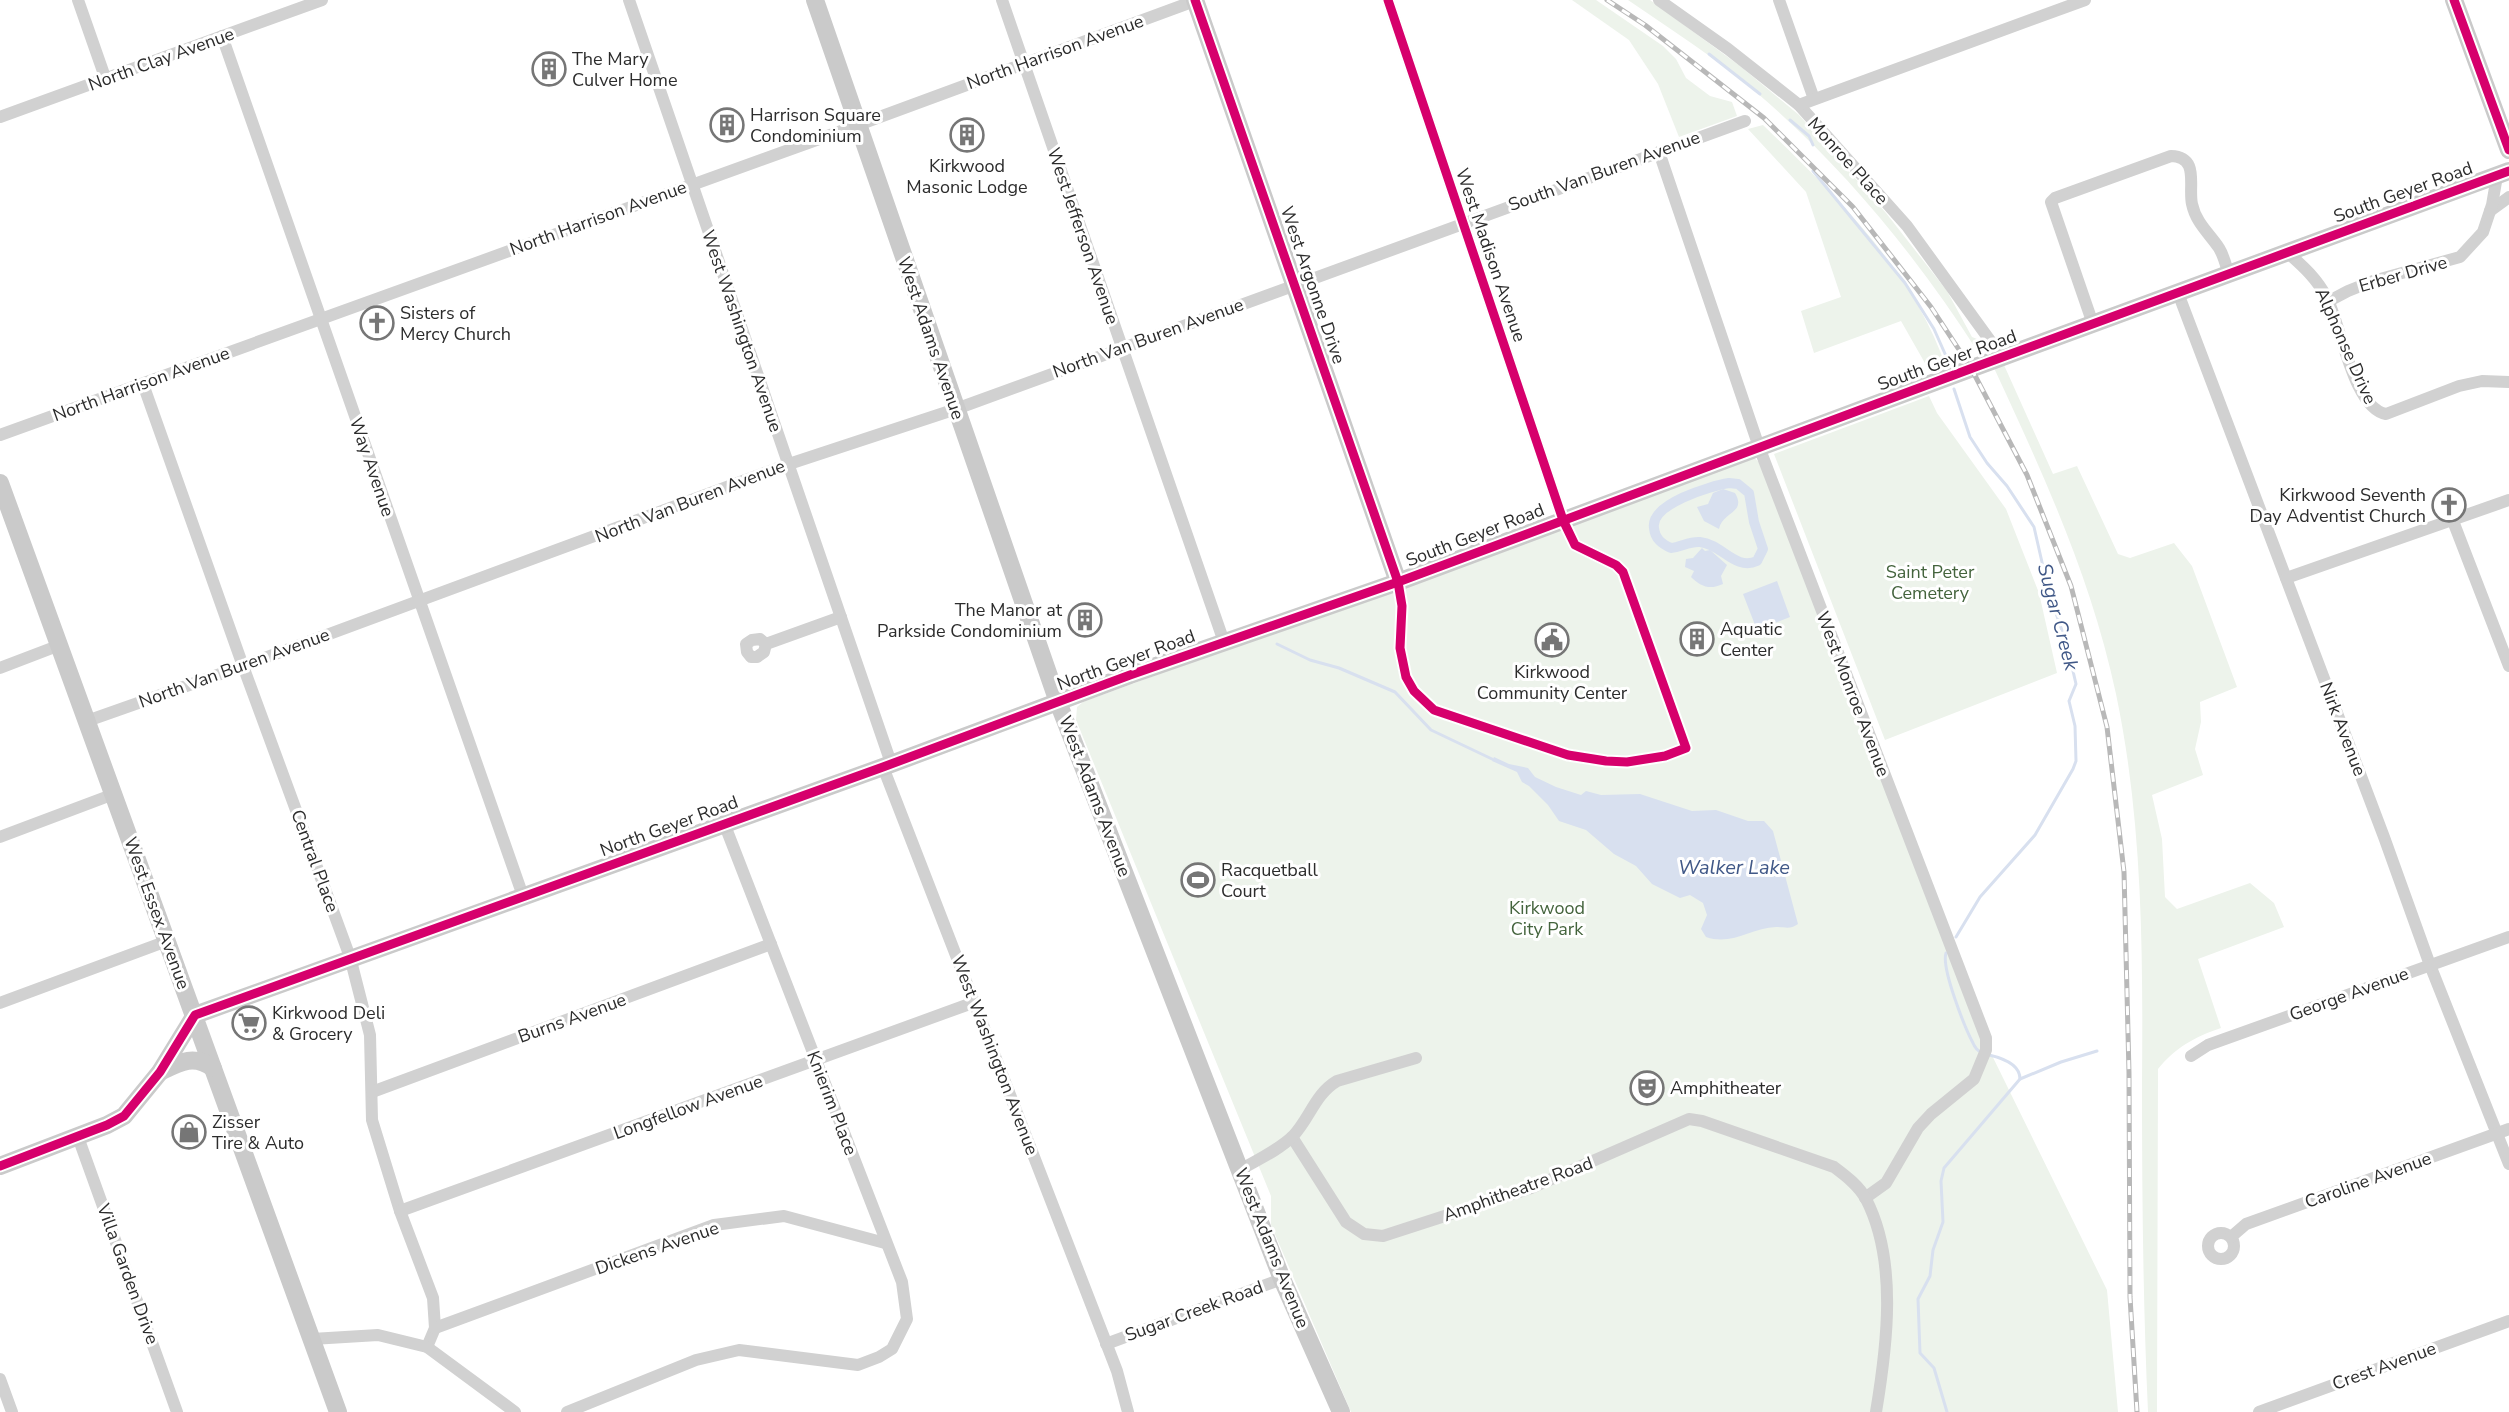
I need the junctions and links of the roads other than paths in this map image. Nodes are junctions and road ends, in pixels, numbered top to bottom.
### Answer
1 (78, 0) edge
2 (322, 0) edge
3 (629, 0) edge
4 (815, 0) edge
5 (1002, 0) edge
6 (1196, 0) edge
7 (1388, 0) edge
8 (1659, 0) edge
9 (1779, 0) edge
10 (2085, 0) edge
11 (2454, 0) edge
12 (222, 36) junction
13 (1024, 63) junction
14 (106, 80) junction
15 (1814, 99) junction
16 (1799, 105) junction
17 (0, 117) edge
18 (1745, 121) dead end
19 (858, 125) junction
20 (2509, 150) edge
21 (1659, 152) junction
22 (2500, 178) edge
23 (692, 184) junction
24 (2509, 196) edge
25 (2490, 211) junction
26 (1462, 222) junction
27 (2288, 253) junction
28 (2229, 275) junction
29 (1295, 284) junction
30 (2178, 293) junction
31 (2329, 301) junction
32 (320, 318) junction
33 (2093, 324) junction
34 (1122, 348) junction
35 (2002, 357) junction
36 (2509, 382) edge
37 (143, 384) junction
38 (956, 408) junction
39 (0, 435) edge
40 (1760, 447) junction
41 (789, 464) junction
42 (2, 493) edge
43 (2509, 500) edge
44 (1563, 520) junction
45 (2453, 521) junction
46 (2286, 578) junction
47 (1398, 582) junction
48 (419, 602) junction
49 (841, 617) junction
50 (1224, 642) junction
51 (766, 644) dead end
52 (60, 645) junction
53 (243, 666) junction
54 (2509, 666) edge
55 (0, 668) edge
56 (1058, 702) junction
57 (87, 721) junction
58 (887, 765) junction
59 (114, 794) junction
60 (724, 823) junction
61 (0, 837) edge
62 (524, 896) junction
63 (2509, 937) edge
64 (167, 941) junction
65 (771, 944) junction
66 (350, 957) junction
67 (2430, 965) junction
68 (975, 1002) junction
69 (0, 1003) edge
70 (195, 1015) junction
71 (2191, 1056) dead end
72 (1416, 1058) dead end
73 (816, 1060) junction
74 (213, 1068) junction
75 (160, 1072) junction
76 (372, 1092) junction
77 (2503, 1131) edge
78 (78, 1137) junction
79 (1292, 1137) junction
80 (2509, 1164) edge
81 (0, 1166) edge
82 (1240, 1170) junction
83 (1865, 1198) junction
84 (400, 1211) junction
85 (2231, 1237) dead end
86 (885, 1243) junction
87 (1282, 1279) junction
88 (2509, 1321) edge
89 (435, 1328) junction
90 (312, 1339) junction
91 (1106, 1344) junction
92 (427, 1347) junction
93 (0, 1379) edge
94 (12, 1412) edge
95 (177, 1412) edge
96 (338, 1412) edge
97 (515, 1412) edge
98 (567, 1412) edge
99 (1128, 1412) edge
100 (1341, 1412) edge
101 (1876, 1412) edge
102 (2259, 1412) edge

1 - 14 street
2 - 12 street, North Clay Avenue
3 - 23 street, West Washington Avenue
4 - 19 street, West Adams Avenue
5 - 13 street, West Jefferson Avenue
6 - 13 street, North Harrison Avenue
6 - 29 street, West Argonne Drive
7 - 26 street, West Madison Avenue
8 - 16 street, Monroe Place
9 - 15 street
10 - 15 street
11 - 20 street
12 - 14 street, North Clay Avenue
12 - 32 street, Way Avenue
13 - 19 street, North Harrison Avenue
13 - 34 street, West Jefferson Avenue
14 - 17 street, North Clay Avenue
15 - 16 street
16 - 35 street, Monroe Place
18 - 21 street, South Van Buren Avenue
19 - 23 street, North Harrison Avenue
19 - 38 street, West Adams Avenue
21 - 26 street, South Van Buren Avenue
21 - 40 street, West Monroe Avenue
22 - 24 street, Erber Drive
22 - 25 street, Erber Drive
22 - 27 street, South Geyer Road
23 - 32 street, North Harrison Avenue
23 - 41 street, West Washington Avenue
24 - 25 street, Erber Drive
25 - 31 street, Erber Drive
26 - 29 street, South Van Buren Avenue
26 - 44 street, West Madison Avenue
27 - 28 street, South Geyer Road
27 - 31 street, Alphonse Drive
28 - 30 street, South Geyer Road
28 - 33 street
29 - 34 street, North Van Buren Avenue
29 - 47 street, West Argonne Drive
30 - 33 street, South Geyer Road
30 - 46 street, Nirk Avenue
31 - 36 street, Alphonse Drive
32 - 37 street, North Harrison Avenue
32 - 48 street, Way Avenue
33 - 35 street, South Geyer Road
34 - 38 street, North Van Buren Avenue
34 - 50 street, West Jefferson Avenue
35 - 40 street, South Geyer Road
37 - 39 street, North Harrison Avenue
37 - 53 street, Central Place
38 - 41 street, North Van Buren Avenue
38 - 56 street, West Adams Avenue
40 - 44 street, South Geyer Road
40 - 83 street, West Monroe Avenue
41 - 48 street, North Van Buren Avenue
41 - 49 street, West Washington Avenue
42 - 52 street, West Essex Avenue
43 - 45 street
44 - 47 street, South Geyer Road
44 - 47 street, West Madison Avenue
45 - 46 street
45 - 54 street
46 - 67 street, Nirk Avenue
47 - 50 street, North Geyer Road
48 - 53 street, North Van Buren Avenue
48 - 62 street, Way Avenue
49 - 51 street
49 - 58 street, West Washington Avenue
50 - 56 street, North Geyer Road
52 - 55 street
52 - 57 street, West Essex Avenue
53 - 57 street, North Van Buren Avenue
53 - 66 street, Central Place
56 - 58 street, North Geyer Road
56 - 82 street, West Adams Avenue
57 - 59 street, West Essex Avenue
58 - 60 street, North Geyer Road
58 - 68 street, West Washington Avenue
59 - 61 street
59 - 64 street, West Essex Avenue
60 - 62 street, North Geyer Road
60 - 65 street, Knierim Place
62 - 66 street, North Geyer Road
63 - 67 street, George Avenue
64 - 69 street
64 - 70 street, West Essex Avenue
65 - 73 street, Knierim Place
65 - 76 street, Burns Avenue
66 - 70 street, North Geyer Road
66 - 76 street, Central Place
67 - 71 street, George Avenue
67 - 77 street, Nirk Avenue
68 - 73 street, Longfellow Avenue
68 - 91 street, West Washington Avenue
70 - 74 street, West Essex Avenue
70 - 75 street
72 - 79 street
73 - 84 street, Longfellow Avenue
73 - 86 street, Knierim Place
74 - 75 street
74 - 90 street, West Essex Avenue
75 - 78 street
76 - 84 street, Central Place
77 - 80 street, Nirk Avenue
77 - 85 street, Caroline Avenue
78 - 81 street
78 - 95 street, Villa Garden Drive
79 - 82 street
79 - 83 street, Amphitheatre Road
82 - 87 street, West Adams Avenue
83 - 101 street
84 - 89 street, Central Place
86 - 89 street, Dickens Avenue
86 - 98 street, Knierim Place
87 - 91 street, Sugar Creek Road
87 - 100 street, West Adams Avenue
88 - 102 street, Crest Avenue
89 - 92 street, Central Place
90 - 92 street
90 - 96 street, West Essex Avenue
91 - 99 street, West Washington Avenue
92 - 97 street
93 - 94 street

